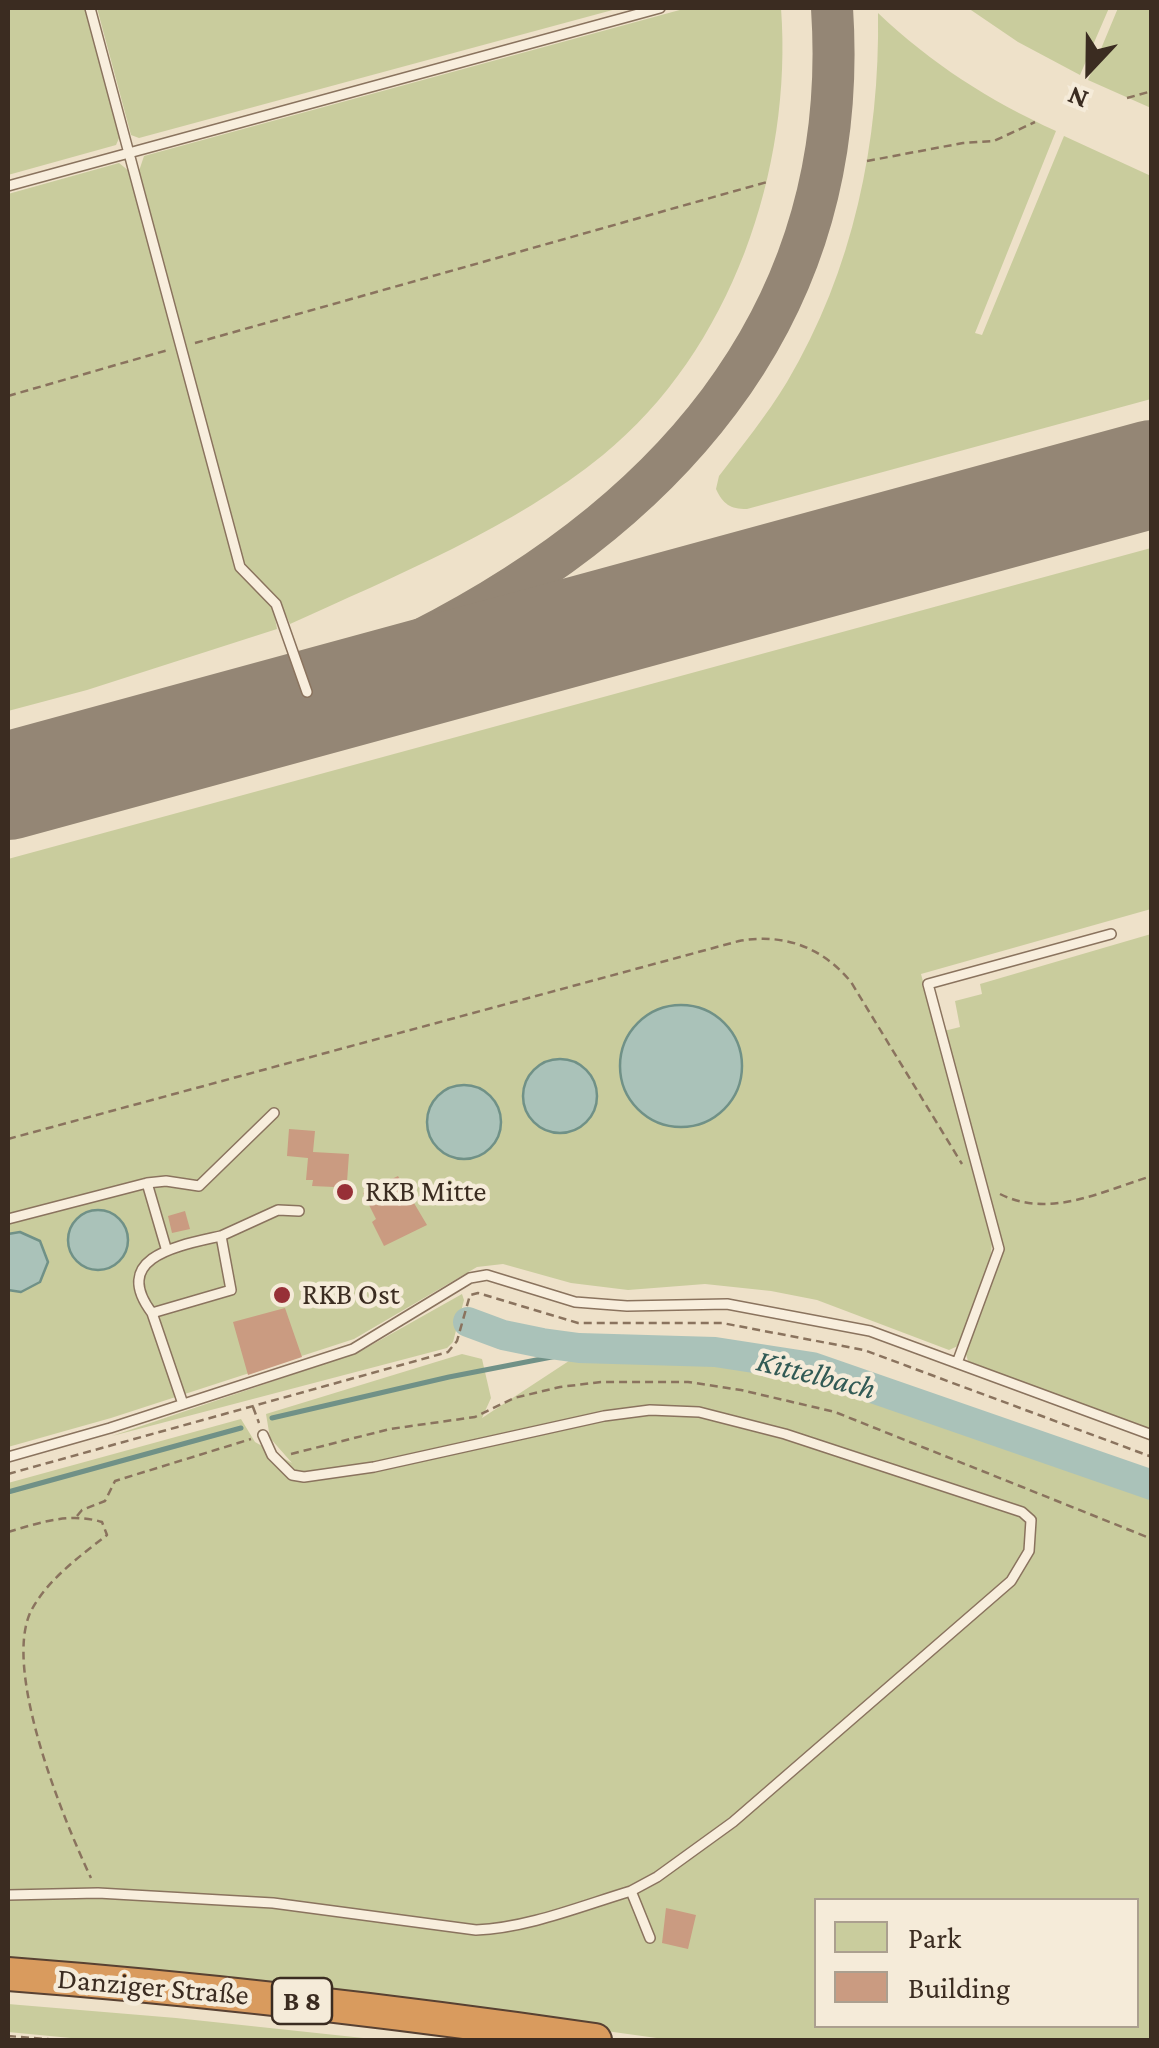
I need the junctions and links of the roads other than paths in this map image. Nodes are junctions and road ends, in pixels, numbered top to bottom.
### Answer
1 (90, 8) edge
2 (660, 8) edge
3 (130, 152) junction
4 (8, 186) edge
5 (307, 692) dead end
6 (1110, 934) dead end
7 (274, 1113) dead end
8 (147, 1183) junction
9 (299, 1211) dead end
10 (8, 1219) edge
11 (221, 1236) junction
12 (166, 1248) junction
13 (152, 1313) junction
14 (958, 1363) junction
15 (183, 1404) junction
16 (263, 1435) road end
17 (1152, 1436) edge
18 (8, 1457) edge
19 (631, 1890) junction
20 (8, 1895) edge
21 (650, 1938) dead end
22 (8, 1974) edge
23 (8, 1996) edge
24 (438, 2040) edge
25 (595, 2040) edge

1 - 3 lane
2 - 3 lane
3 - 4 lane
3 - 5 lane
6 - 14 lane
7 - 8 lane
8 - 10 lane
8 - 12 lane
9 - 11 lane
11 - 12 lane
11 - 13 lane
12 - 13 lane
13 - 15 lane
14 - 15 lane
14 - 17 lane
15 - 18 lane
16 - 19 lane
19 - 20 lane
19 - 21 lane
22 - 25 highway, Danziger Straße / B 8
23 - 24 highway, Danziger Straße / B 8

